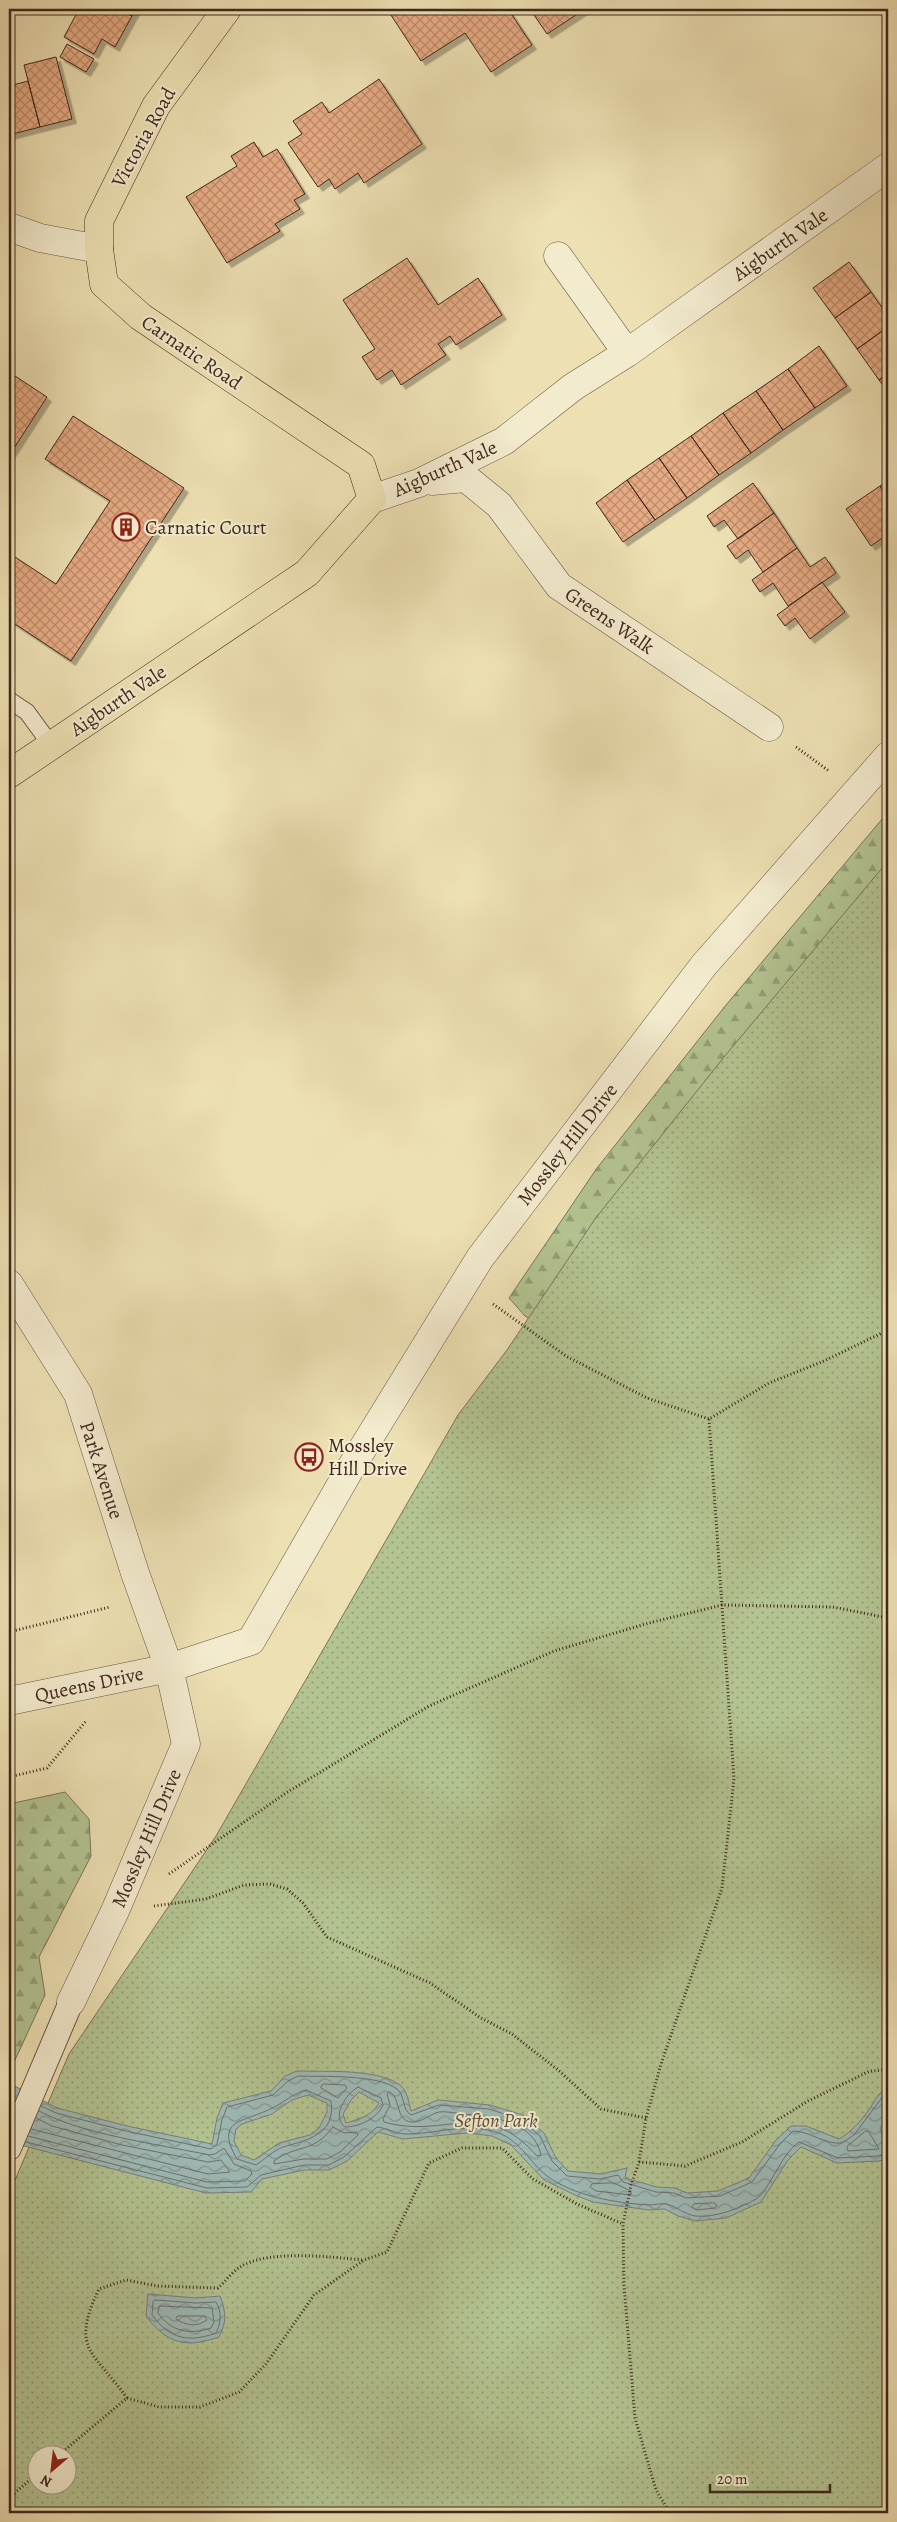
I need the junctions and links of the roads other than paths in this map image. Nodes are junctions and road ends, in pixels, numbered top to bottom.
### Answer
1 (227, 9) edge
2 (888, 167) edge
3 (9, 227) edge
4 (99, 249) junction
5 (558, 256) dead end
6 (627, 353) junction
7 (419, 483) junction
8 (372, 499) junction
9 (9, 700) edge
10 (769, 727) road end
11 (50, 745) junction
12 (888, 756) edge
13 (9, 774) edge
14 (9, 1284) edge
15 (169, 1668) junction
16 (9, 1701) edge
17 (71, 2002) joint
18 (9, 2148) edge

1 - 4 main road, Victoria Road
2 - 6 street, Aigburth Vale
3 - 4 street
4 - 8 main road, Carnatic Road
5 - 6 street
6 - 7 street, Aigburth Vale
7 - 8 street, Aigburth Vale
7 - 10 street, Greens Walk
8 - 11 main road, Aigburth Vale
9 - 11 lane
11 - 13 main road, Aigburth Vale
12 - 15 street, Mossley Hill Drive
14 - 15 street, Park Avenue
15 - 16 street, Queens Drive
15 - 17 street, Mossley Hill Drive
17 - 18 street, Mossley Hill Drive

